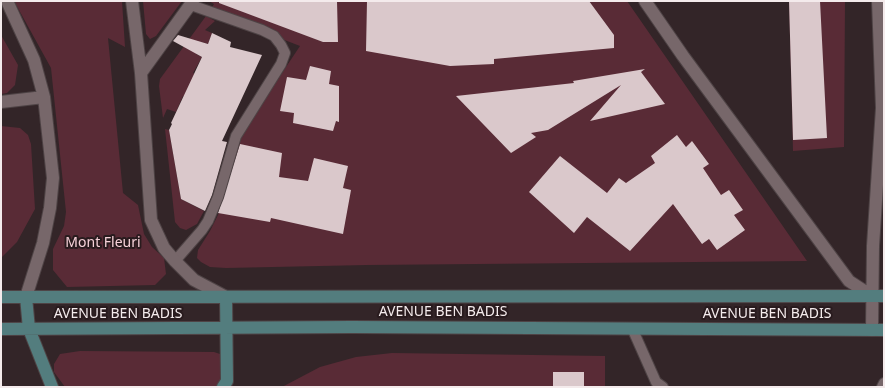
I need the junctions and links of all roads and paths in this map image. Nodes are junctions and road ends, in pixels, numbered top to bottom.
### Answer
1 (7, 1) edge
2 (132, 1) edge
3 (645, 1) edge
4 (878, 1) edge
5 (192, 3) edge
6 (141, 73) junction
7 (44, 97) junction
8 (1, 102) edge
9 (883, 108) edge
10 (175, 261) junction
11 (1, 296) edge
12 (26, 296) junction
13 (878, 296) edge
14 (226, 297) junction
15 (632, 328) junction
16 (1, 329) edge
17 (29, 329) junction
18 (226, 329) junction
19 (878, 330) edge
20 (884, 383) edge
21 (52, 387) edge
22 (224, 387) edge
23 (662, 387) edge
24 (882, 387) edge

1 - 7 street
2 - 6 street
3 - 13 street
4 - 9 street
5 - 6 street
5 - 10 lane
6 - 10 street
7 - 8 street
7 - 12 street
9 - 13 street
10 - 14 street
11 - 12 main road, AVENUE BEN BADIS
12 - 14 main road, AVENUE BEN BADIS
12 - 17 main road
13 - 14 main road, AVENUE BEN BADIS
13 - 19 street
14 - 18 main road
15 - 18 main road, AVENUE BEN BADIS
15 - 19 main road, AVENUE BEN BADIS
15 - 23 lane
16 - 17 main road, AVENUE BEN BADIS
17 - 18 main road, AVENUE BEN BADIS
17 - 21 main road
18 - 22 main road
20 - 24 lane

